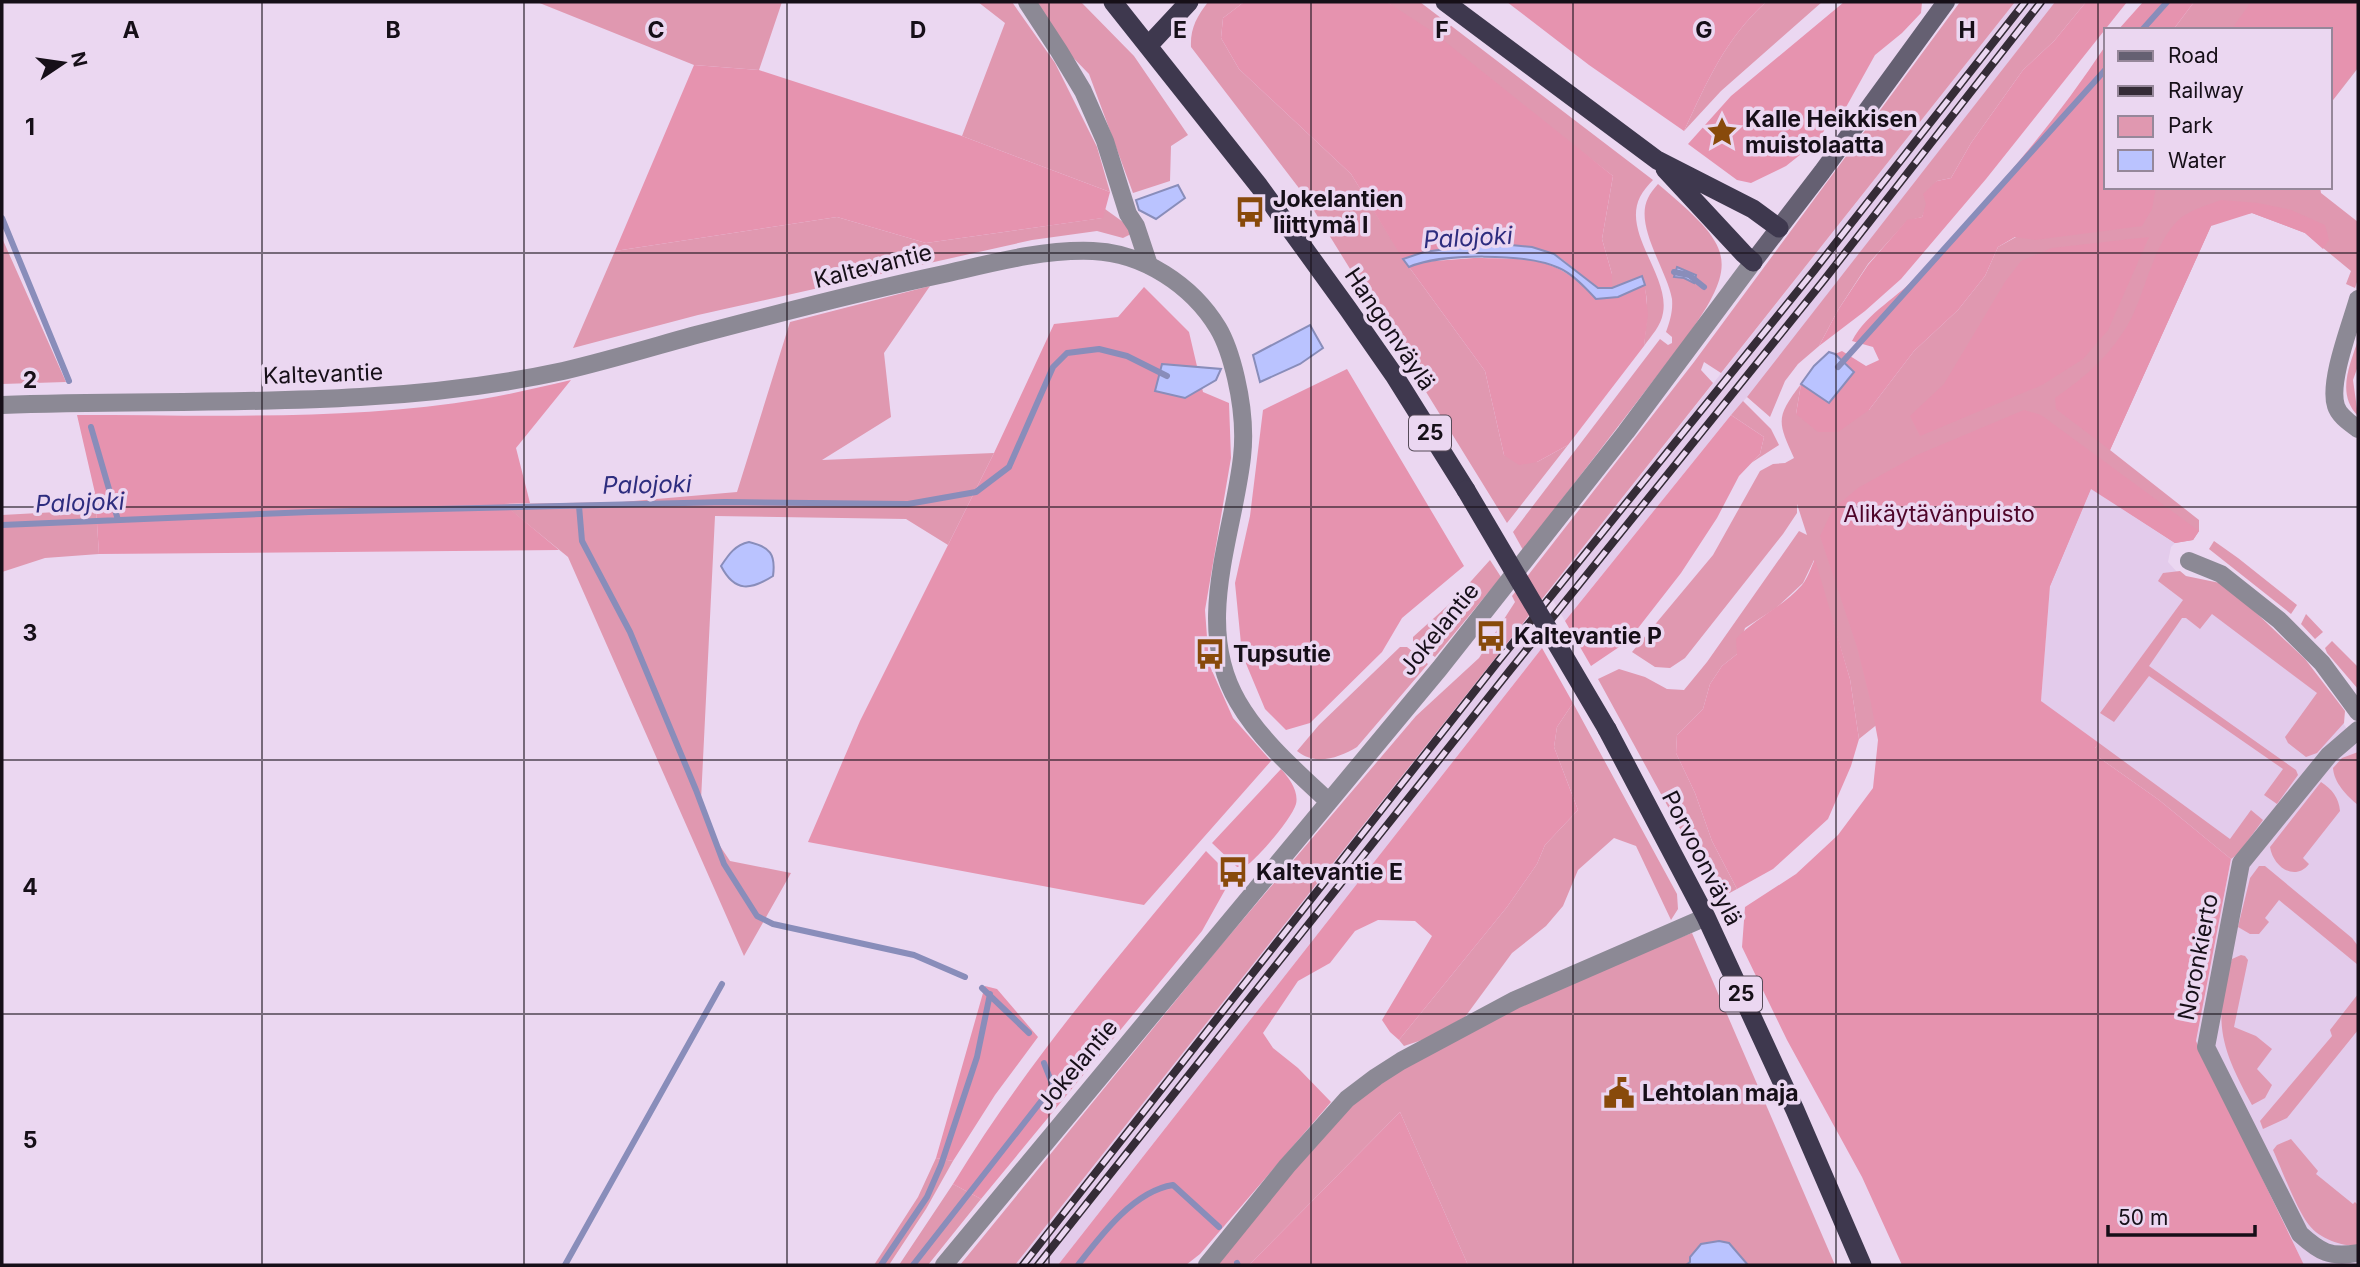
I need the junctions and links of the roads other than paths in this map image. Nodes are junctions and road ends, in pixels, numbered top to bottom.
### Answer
1 (1027, 2) edge
2 (1189, 2) edge
3 (1445, 2) edge
4 (1946, 2) edge
5 (1119, 4) edge
6 (1148, 46) junction
7 (1657, 160) junction
8 (1779, 228) junction
9 (1753, 262) junction
10 (1149, 265) junction
11 (2358, 299) edge
12 (2, 405) edge
13 (2358, 429) edge
14 (1466, 490) joint
15 (2189, 561) dead end
16 (2358, 712) edge
17 (2358, 730) edge
18 (1328, 801) junction
19 (1706, 918) junction
20 (2358, 1253) edge
21 (944, 1265) edge
22 (1207, 1265) edge
23 (1862, 1265) edge

1 - 10 street
2 - 6 highway
3 - 7 highway
4 - 8 main road, Jokelantie
5 - 6 highway, Hangonväylä / 25
6 - 14 highway, Hangonväylä / 25
7 - 8 highway
7 - 9 highway
8 - 9 main road, Jokelantie
9 - 18 street, Jokelantie
10 - 12 street, Kaltevantie
10 - 18 street, Kaltevantie
11 - 13 street
14 - 19 highway, Porvoonväylä / 25, bridge
15 - 16 street
17 - 20 street, Noronkierto
18 - 21 street, Jokelantie
19 - 22 street
19 - 23 highway, Porvoonväylä / 25

